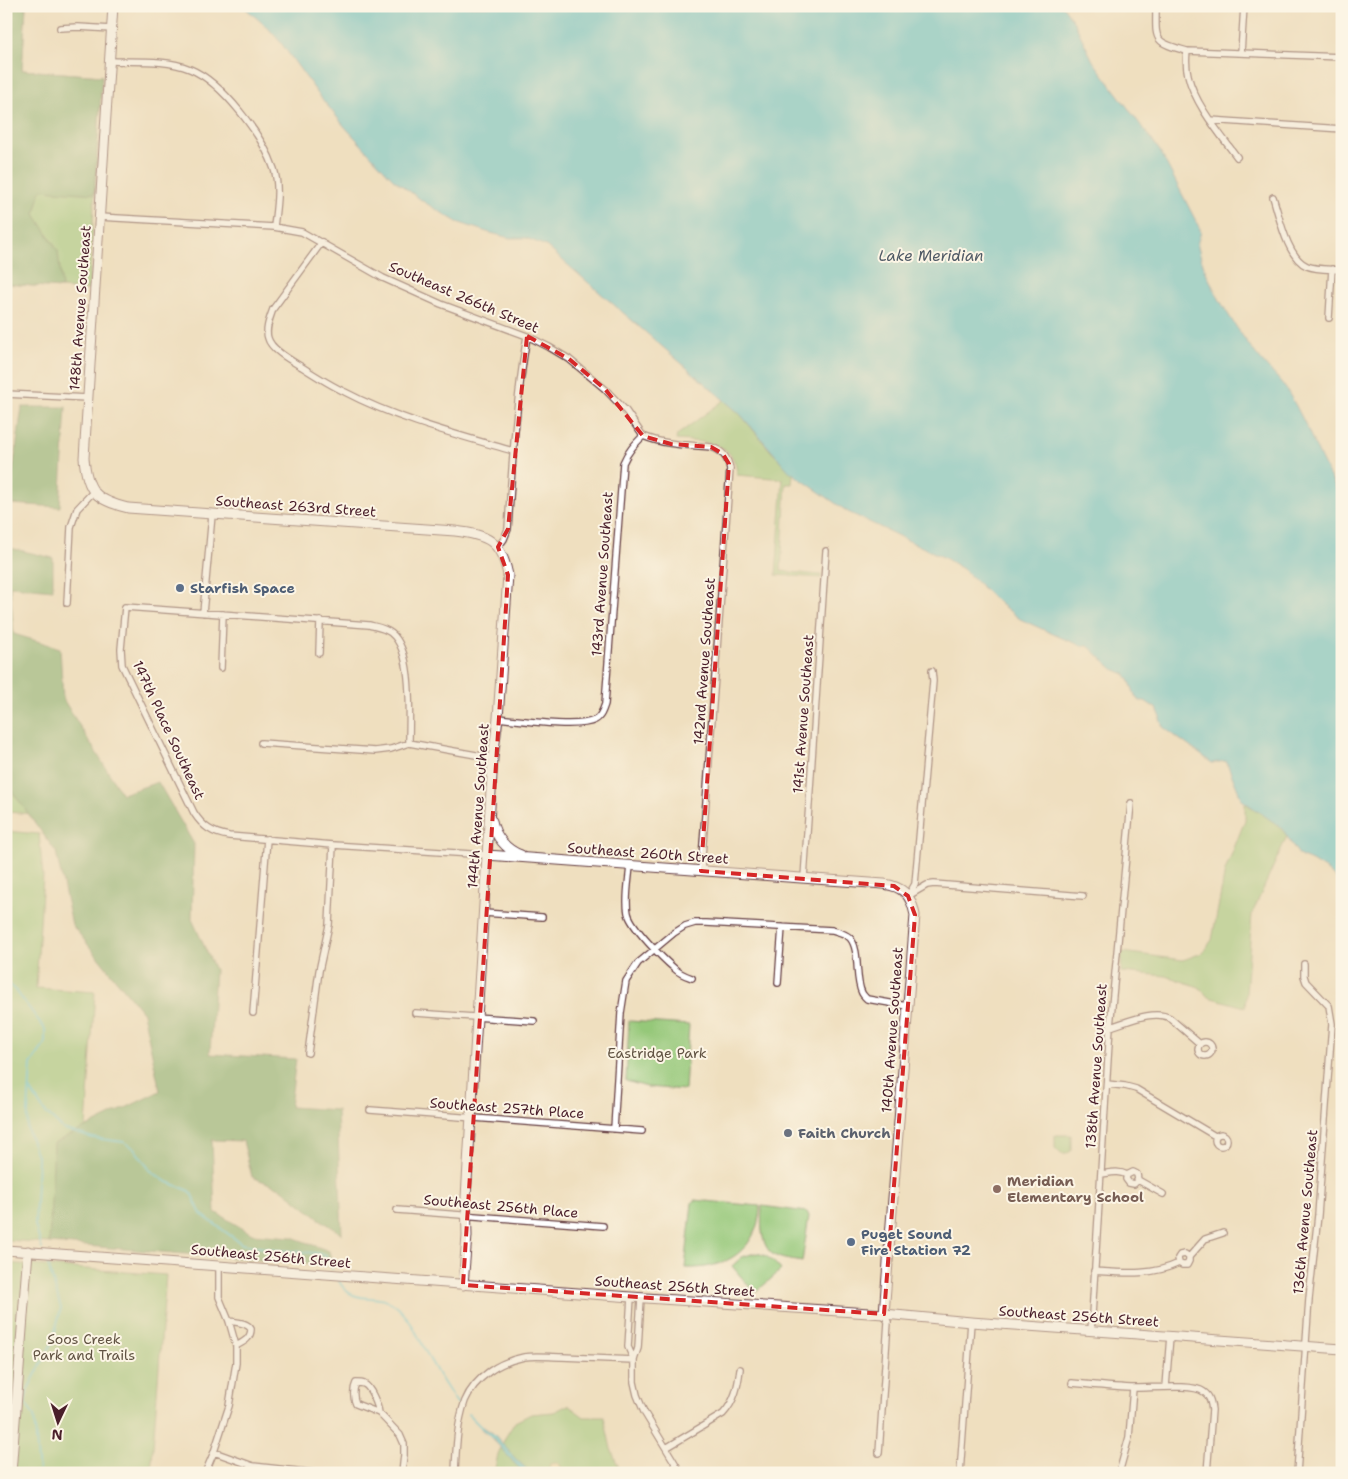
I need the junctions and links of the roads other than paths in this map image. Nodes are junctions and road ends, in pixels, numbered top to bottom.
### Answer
1 (113, 6) edge
2 (1156, 6) edge
3 (1244, 6) edge
4 (60, 28) dead end
5 (112, 30) junction
6 (1187, 51) junction
7 (1241, 53) junction
8 (1342, 57) edge
9 (110, 62) junction
10 (1210, 120) junction
11 (1342, 129) edge
12 (1237, 157) dead end
13 (1273, 196) dead end
14 (99, 217) junction
15 (274, 227) junction
16 (322, 242) junction
17 (1332, 269) junction
18 (1342, 270) edge
19 (1329, 318) dead end
20 (527, 336) junction
21 (6, 394) edge
22 (88, 398) junction
23 (643, 436) junction
24 (513, 452) junction
25 (94, 491) junction
26 (212, 514) junction
27 (498, 547) junction
28 (826, 551) dead end
29 (67, 603) dead end
30 (204, 614) junction
31 (223, 614) junction
32 (320, 621) junction
33 (319, 652) dead end
34 (221, 668) dead end
35 (932, 671) dead end
36 (498, 718) junction
37 (260, 743) dead end
38 (409, 743) junction
39 (493, 758) junction
40 (1132, 803) dead end
41 (490, 812) junction
42 (207, 829) joint
43 (267, 839) junction
44 (333, 845) junction
45 (487, 855) junction
46 (530, 858) junction
47 (630, 866) junction
48 (701, 870) junction
49 (804, 878) junction
50 (908, 896) junction
51 (1083, 896) dead end
52 (484, 913) junction
53 (542, 918) dead end
54 (782, 927) junction
55 (655, 949) junction
56 (1304, 964) dead end
57 (692, 978) dead end
58 (778, 983) dead end
59 (907, 1006) junction
60 (415, 1012) dead end
61 (253, 1013) dead end
62 (477, 1017) junction
63 (534, 1021) dead end
64 (1110, 1027) junction
65 (1200, 1044) dead end
66 (308, 1053) dead end
67 (1107, 1084) junction
68 (370, 1110) dead end
69 (472, 1117) junction
70 (614, 1129) junction
71 (642, 1130) dead end
72 (1216, 1136) dead end
73 (1102, 1174) junction
74 (1164, 1194) dead end
75 (397, 1210) dead end
76 (466, 1216) junction
77 (603, 1226) dead end
78 (1223, 1233) dead end
79 (6, 1250) edge
80 (33, 1252) junction
81 (219, 1265) junction
82 (1094, 1271) junction
83 (463, 1285) junction
84 (631, 1297) junction
85 (641, 1298) junction
86 (884, 1314) junction
87 (229, 1321) junction
88 (971, 1322) junction
89 (1091, 1331) junction
90 (1170, 1336) junction
91 (236, 1346) junction
92 (1306, 1346) junction
93 (1342, 1349) edge
94 (634, 1360) junction
95 (740, 1369) dead end
96 (1072, 1383) dead end
97 (1166, 1387) junction
98 (1133, 1388) junction
99 (379, 1413) junction
100 (666, 1448) junction
101 (214, 1452) junction
102 (879, 1453) dead end
103 (282, 1471) edge
104 (11, 1473) edge
105 (205, 1473) edge
106 (315, 1473) edge
107 (402, 1473) edge
108 (455, 1473) edge
109 (681, 1473) edge
110 (960, 1473) edge
111 (1119, 1473) edge
112 (1207, 1473) edge
113 (1297, 1473) edge

1 - 5 street, 148th Avenue Southeast
2 - 6 street
3 - 7 street
4 - 5 street
5 - 9 street, 148th Avenue Southeast
6 - 7 street
6 - 10 street
7 - 8 street
9 - 14 street, 148th Avenue Southeast
9 - 15 street
10 - 11 street
10 - 12 street
13 - 17 street
14 - 15 street, Southeast 266th Street
14 - 22 street, 148th Avenue Southeast
15 - 16 street, Southeast 266th Street
16 - 20 street, Southeast 266th Street
16 - 24 street
17 - 18 street
17 - 19 street
20 - 23 street, Southeast 266th Street
20 - 24 street
21 - 22 street
22 - 25 street, 148th Avenue Southeast
23 - 36 street, 143rd Avenue Southeast
23 - 48 street, 142nd Avenue Southeast
24 - 27 street
25 - 26 street, Southeast 263rd Street
25 - 29 street
26 - 27 street, Southeast 263rd Street
26 - 30 street
27 - 36 street, 144th Avenue Southeast
28 - 49 street, 141st Avenue Southeast
30 - 31 street
30 - 42 street, 147th Place Southeast
31 - 32 street
31 - 34 street
32 - 33 street
32 - 38 street
35 - 50 street
36 - 39 street, 144th Avenue Southeast
37 - 38 street
38 - 39 street
39 - 41 street, 144th Avenue Southeast
40 - 64 street, 138th Avenue Southeast
41 - 45 street, 144th Avenue Southeast
41 - 46 street
42 - 43 street, Southeast 260th Street
43 - 44 street, Southeast 260th Street
43 - 61 street
44 - 45 street, Southeast 260th Street
44 - 66 street
45 - 46 street, Southeast 260th Street
45 - 52 street, 144th Avenue Southeast
46 - 47 street, Southeast 260th Street
47 - 48 street, Southeast 260th Street
47 - 55 street
48 - 49 street, Southeast 260th Street
49 - 50 street, Southeast 260th Street
50 - 51 street
50 - 59 street, 140th Avenue Southeast
52 - 53 street
52 - 62 street, 144th Avenue Southeast
54 - 55 street
54 - 58 street
54 - 59 street
55 - 57 street
55 - 70 street
56 - 92 street, 136th Avenue Southeast
59 - 86 street, 140th Avenue Southeast
60 - 62 street
62 - 63 street
62 - 69 street, 144th Avenue Southeast
64 - 65 street
64 - 67 street, 138th Avenue Southeast
67 - 72 street
67 - 73 street, 138th Avenue Southeast
68 - 69 street, Southeast 257th Place
69 - 70 street, Southeast 257th Place
69 - 76 street, 144th Avenue Southeast
70 - 71 street, Southeast 257th Place
73 - 74 street
73 - 82 street, 138th Avenue Southeast
75 - 76 street, Southeast 256th Place
76 - 77 street, Southeast 256th Place
76 - 83 street, 144th Avenue Southeast
78 - 82 street
79 - 80 street, Southeast 256th Street
80 - 81 street, Southeast 256th Street
80 - 104 street
81 - 83 street, Southeast 256th Street
81 - 87 street
82 - 89 street, 138th Avenue Southeast
83 - 84 street, Southeast 256th Street
84 - 85 street, Southeast 256th Street
84 - 94 street
85 - 86 street, Southeast 256th Street
85 - 94 street
86 - 88 street, Southeast 256th Street
86 - 102 street, 140th Avenue Southeast
87 - 91 street
87 - 91 street
88 - 89 street, Southeast 256th Street
88 - 110 street
89 - 90 street, Southeast 256th Street
90 - 92 street, Southeast 256th Street
90 - 97 street
91 - 101 street
92 - 93 street, Southeast 256th Street
92 - 113 street, 136th Avenue Southeast
94 - 100 street
94 - 108 street
95 - 100 street
96 - 98 street
97 - 98 street
97 - 112 street
98 - 111 street
99 - 99 street
99 - 107 street
100 - 109 street
101 - 103 street
101 - 105 street
103 - 106 street

